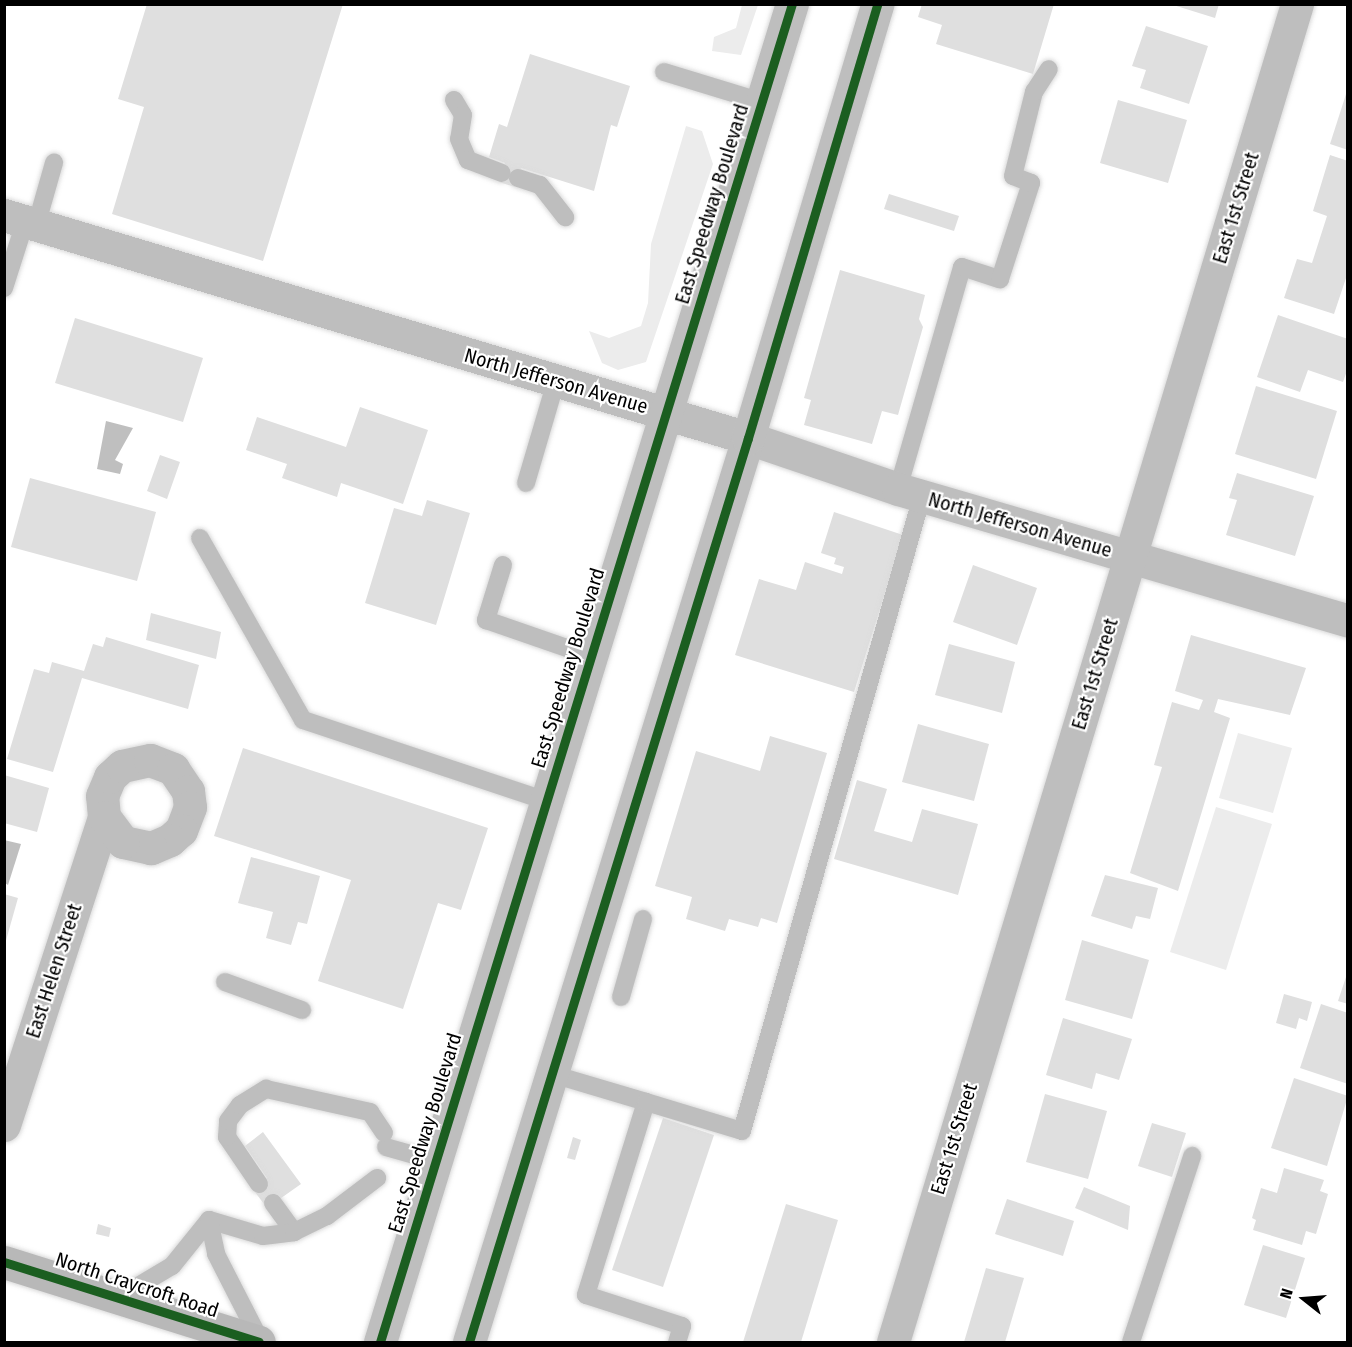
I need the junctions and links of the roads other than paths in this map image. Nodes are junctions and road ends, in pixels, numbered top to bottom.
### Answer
1 (792, 4) edge
2 (877, 4) edge
3 (1297, 4) edge
4 (1049, 69) dead end
5 (664, 72) dead end
6 (454, 100) dead end
7 (762, 102) junction
8 (54, 163) dead end
9 (565, 217) dead end
10 (22, 221) edge
11 (4, 288) edge
12 (556, 381) junction
13 (667, 413) junction
14 (748, 438) junction
15 (526, 483) dead end
16 (910, 492) junction
17 (200, 538) dead end
18 (1131, 557) junction
19 (503, 565) dead end
20 (1347, 621) edge
21 (590, 656) junction
22 (546, 801) junction
23 (104, 818) dead end
24 (643, 919) dead end
25 (225, 982) dead end
26 (621, 997) dead end
27 (302, 1010) dead end
28 (552, 1074) junction
29 (645, 1102) junction
30 (4, 1125) edge
31 (1192, 1156) dead end
32 (435, 1161) junction
33 (376, 1178) dead end
34 (259, 1184) dead end
35 (273, 1203) dead end
36 (209, 1220) junction
37 (294, 1232) junction
38 (6, 1268) edge
39 (118, 1298) junction
40 (260, 1342) edge
41 (380, 1342) edge
42 (469, 1342) edge
43 (677, 1342) edge
44 (893, 1342) edge
45 (1131, 1342) edge

1 - 7 street, East Speedway Boulevard
2 - 14 street
3 - 18 street, East 1st Street
4 - 16 lane
5 - 7 lane
6 - 9 lane
7 - 13 street, East Speedway Boulevard
8 - 10 lane
10 - 11 lane
10 - 12 street, North Jefferson Avenue
12 - 13 street, North Jefferson Avenue
12 - 15 lane
13 - 14 street, North Jefferson Avenue
13 - 21 street, East Speedway Boulevard
14 - 16 street, North Jefferson Avenue
14 - 28 street
16 - 18 street, North Jefferson Avenue
16 - 29 lane
17 - 22 lane
18 - 20 street, North Jefferson Avenue
18 - 44 street, East 1st Street
19 - 21 lane
21 - 22 street, East Speedway Boulevard
22 - 32 street, East Speedway Boulevard
23 - 30 street, East Helen Street
24 - 26 lane
25 - 27 lane
28 - 29 lane
28 - 42 street
29 - 43 lane
31 - 45 lane
32 - 34 lane
32 - 41 street, East Speedway Boulevard
33 - 37 lane
35 - 37 lane
36 - 37 lane
36 - 39 lane
36 - 40 lane
38 - 39 main road, North Craycroft Road
39 - 40 main road, North Craycroft Road

